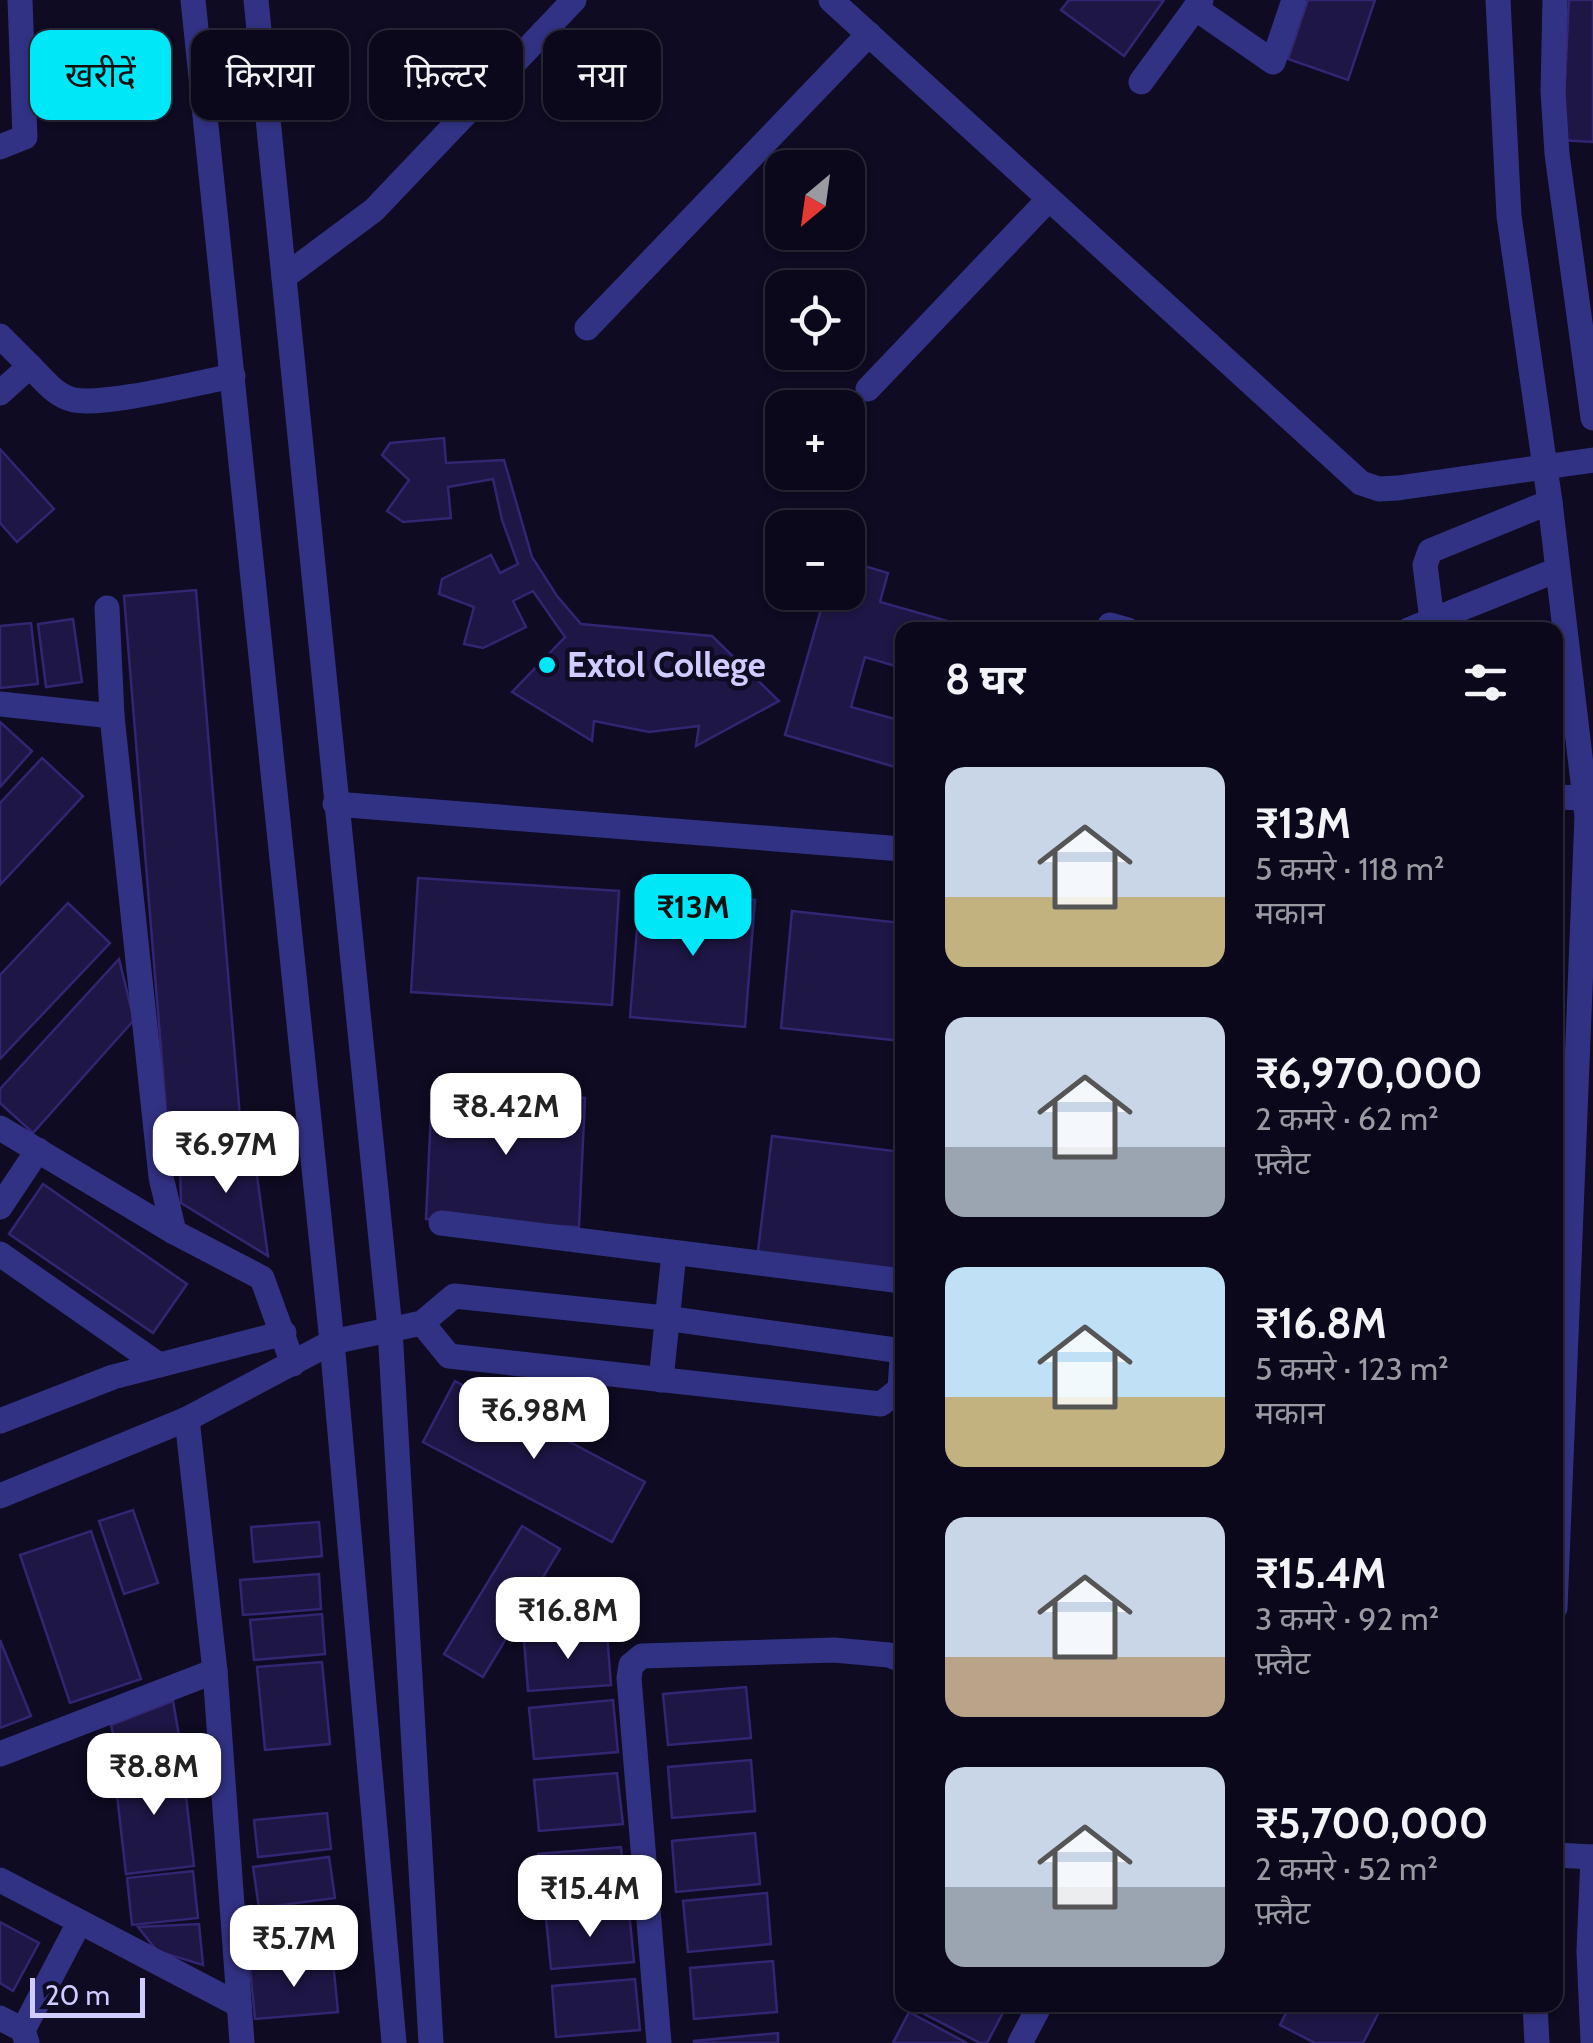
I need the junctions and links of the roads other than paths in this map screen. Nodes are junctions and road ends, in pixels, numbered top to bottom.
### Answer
1 (20, 0) edge
2 (193, 0) edge
3 (256, 0) edge
4 (574, 0) edge
5 (831, 0) edge
6 (1294, 0) edge
7 (1498, 0) edge
8 (1555, 0) edge
9 (1198, 4) edge
10 (869, 34) junction
11 (1141, 82) dead end
12 (0, 146) edge
13 (1049, 198) junction
14 (284, 278) junction
15 (587, 328) dead end
16 (0, 336) edge
17 (30, 366) junction
18 (232, 376) junction
19 (868, 389) dead end
20 (0, 393) edge
21 (1593, 418) edge
22 (1593, 460) edge
23 (1545, 465) junction
24 (1550, 502) junction
25 (1557, 570) junction
26 (107, 608) dead end
27 (1420, 622) edge
28 (1427, 622) edge
29 (0, 704) edge
30 (112, 716) junction
31 (1563, 798) edge
32 (1585, 798) junction
33 (335, 804) junction
34 (1590, 839) edge
35 (895, 848) edge
36 (1584, 1113) edge
37 (0, 1128) edge
38 (38, 1150) junction
39 (0, 1207) edge
40 (441, 1223) dead end
41 (174, 1232) junction
42 (0, 1254) edge
43 (674, 1254) junction
44 (895, 1280) edge
45 (666, 1318) junction
46 (422, 1323) junction
47 (390, 1330) junction
48 (284, 1333) junction
49 (332, 1342) junction
50 (895, 1350) edge
51 (292, 1364) junction
52 (159, 1365) junction
53 (661, 1380) junction
54 (895, 1392) edge
55 (187, 1419) junction
56 (0, 1420) edge
57 (1563, 1471) edge
58 (0, 1496) edge
59 (895, 1657) edge
60 (214, 1671) junction
61 (0, 1754) edge
62 (1563, 1855) edge
63 (1593, 1857) edge
64 (0, 1880) edge
65 (79, 1924) junction
66 (239, 2005) junction
67 (1036, 2012) edge
68 (1536, 2012) edge
69 (17, 2030) edge
70 (1593, 2042) edge
71 (242, 2043) edge
72 (394, 2043) edge
73 (430, 2043) edge
74 (659, 2043) edge
75 (1020, 2043) edge
76 (1538, 2043) edge

1 - 12 street
2 - 18 street
3 - 14 street
4 - 14 street
5 - 10 street
6 - 9 street
7 - 23 street
8 - 21 street
9 - 11 street
10 - 13 street
10 - 15 street
13 - 19 street
13 - 23 street
14 - 33 street
16 - 17 street
17 - 18 street
17 - 20 street
18 - 49 street
22 - 23 street
23 - 24 street
24 - 25 street
24 - 27 street
25 - 28 street
25 - 32 street
26 - 30 street
29 - 30 street
30 - 41 street
31 - 32 street
32 - 34 street
33 - 35 street
33 - 47 street
34 - 36 street
36 - 57 street
37 - 38 street
38 - 39 street
38 - 41 street
40 - 43 street
41 - 48 street
42 - 52 street
43 - 44 street
43 - 45 street
45 - 46 street
45 - 50 street
45 - 53 street
46 - 47 street
46 - 53 street
47 - 49 street
47 - 73 street
48 - 51 street
48 - 52 street
49 - 51 street
49 - 72 street
51 - 55 street
52 - 56 street
53 - 54 street
55 - 58 street
55 - 60 street
59 - 74 street
60 - 61 street
60 - 66 street
62 - 63 street
63 - 70 street
64 - 65 street
65 - 66 street
65 - 69 street
66 - 71 street
67 - 75 street
68 - 76 street

